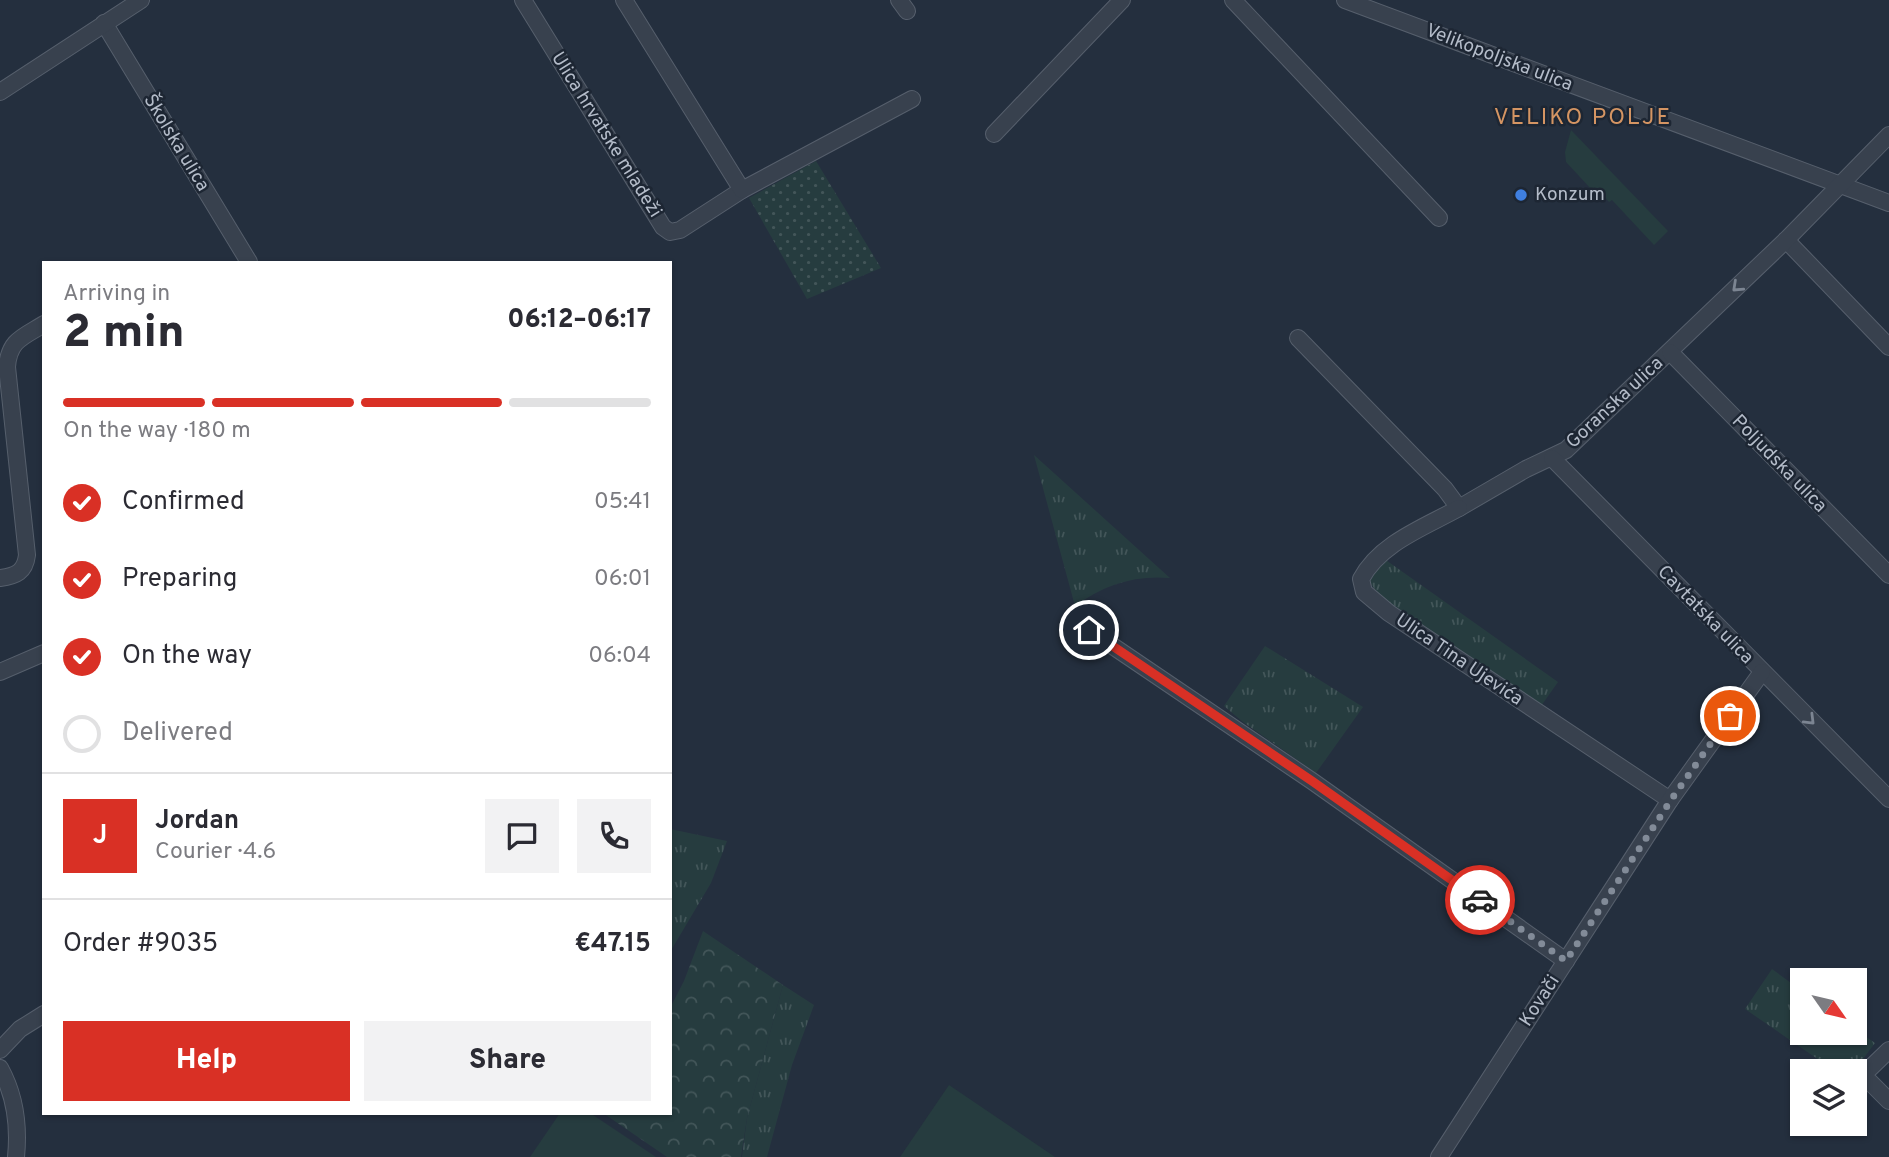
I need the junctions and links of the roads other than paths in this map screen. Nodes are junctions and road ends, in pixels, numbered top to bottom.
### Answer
1 (141, 0) edge
2 (523, 0) edge
3 (624, 0) edge
4 (1122, 0) edge
5 (1233, 0) edge
6 (1345, 0) edge
7 (104, 23) junction
8 (0, 92) edge
9 (912, 99) dead end
10 (994, 134) dead end
11 (1889, 135) edge
12 (1840, 185) junction
13 (742, 190) junction
14 (1889, 203) edge
15 (1439, 218) dead end
16 (1787, 240) junction
17 (247, 261) edge
18 (42, 325) edge
19 (1298, 338) dead end
20 (1889, 346) edge
21 (1670, 352) junction
22 (1552, 458) junction
23 (1459, 508) junction
24 (1889, 575) edge
25 (0, 578) edge
26 (1089, 630) dead end
27 (42, 654) edge
28 (0, 671) edge
29 (1762, 672) junction
30 (1889, 799) edge
31 (1671, 800) junction
32 (1566, 961) junction
33 (42, 1015) edge
34 (0, 1050) edge
35 (1889, 1050) edge
36 (0, 1068) edge
37 (1889, 1101) edge
38 (16, 1157) edge
39 (1438, 1157) edge

1 - 7 street
2 - 13 street, Ulica hrvatske mladeži
3 - 13 street
4 - 10 street
5 - 15 street
6 - 12 street, Velikopoljska ulica
7 - 8 street
7 - 17 street, Školska ulica
9 - 13 street, Ulica hrvatske mladeži
11 - 12 street, Goranska ulica
12 - 14 street, Velikopoljska ulica
12 - 16 street, Goranska ulica
16 - 20 street
16 -> 21 street, Goranska ulica
18 - 25 street
19 - 23 street
21 - 22 street, Goranska ulica
21 - 24 street, Poljudska ulica
22 - 23 street, Goranska ulica
22 - 29 street, Cavtatska ulica
23 - 31 street, Ulica Tina Ujevića
26 - 32 street
27 - 28 street
29 -> 30 street, Cavtatska ulica
29 - 31 street, Kovači
31 - 32 street, Kovači
32 - 39 street, Kovači
33 - 34 street
35 - 37 street
36 - 38 street

